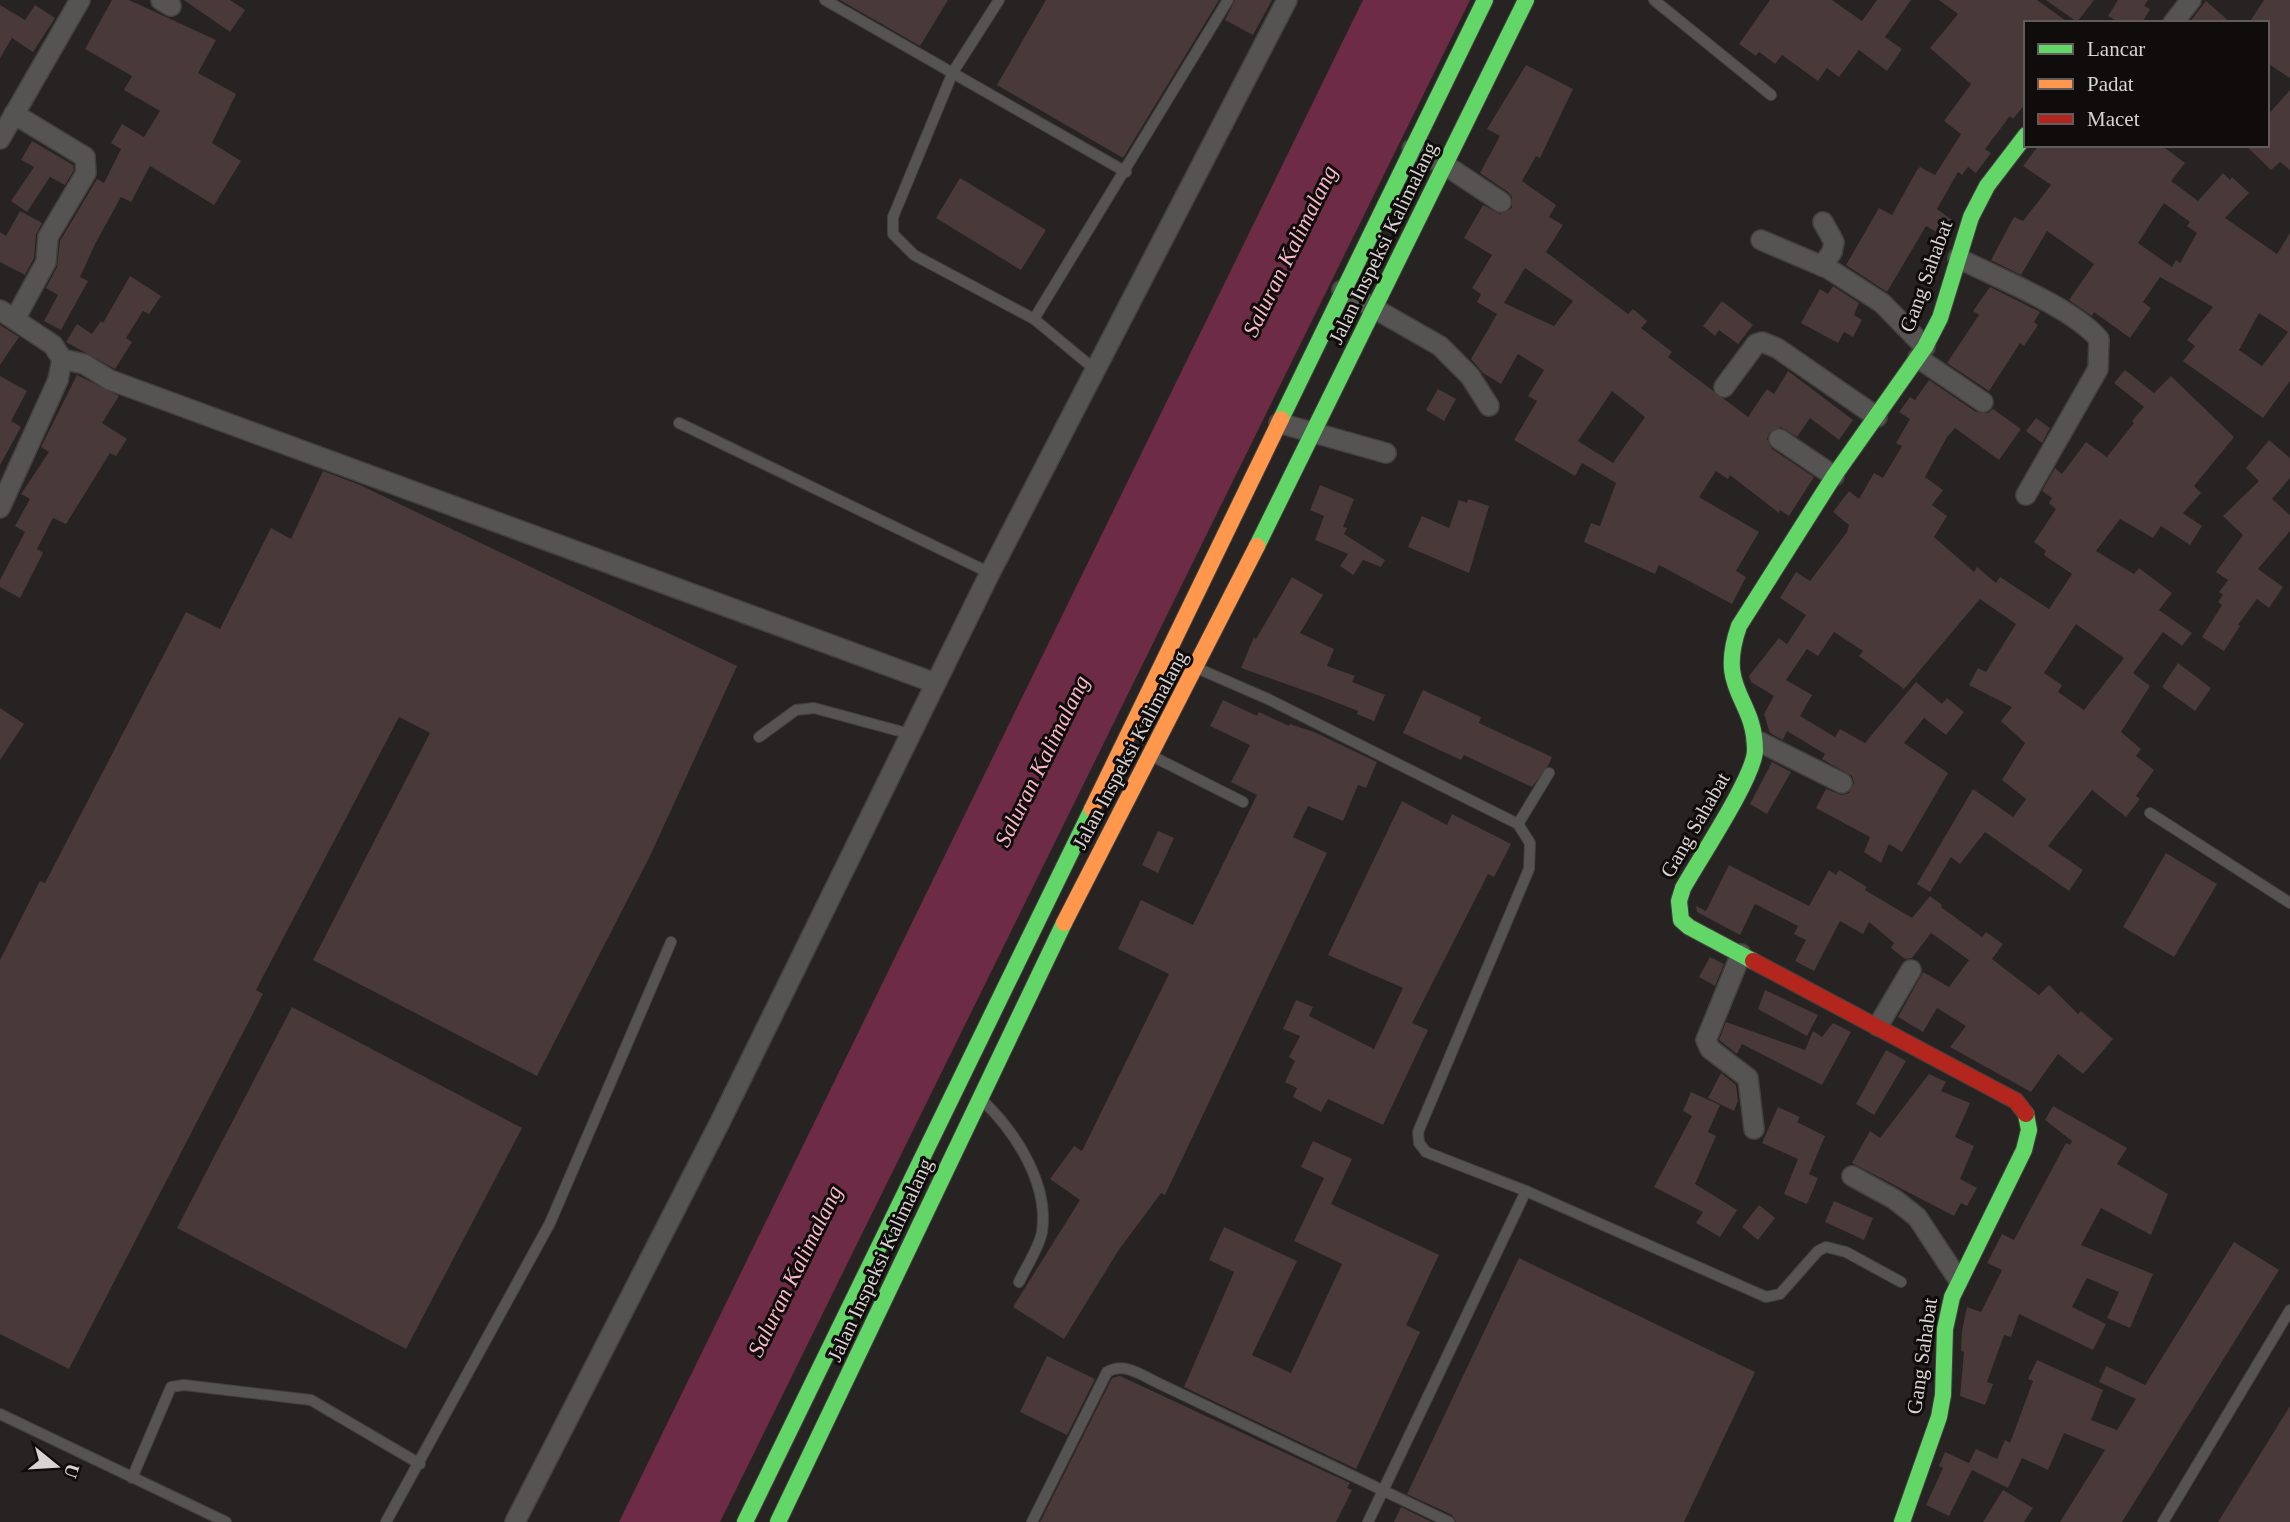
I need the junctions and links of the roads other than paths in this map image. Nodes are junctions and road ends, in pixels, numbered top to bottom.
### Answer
1 (80, 0) edge
2 (825, 0) edge
3 (999, 0) edge
4 (1228, 0) edge
5 (1287, 0) edge
6 (1485, 0) edge
7 (1526, 0) edge
8 (1654, 0) edge
9 (2191, 0) edge
10 (2175, 21) edge
11 (953, 72) junction
12 (1770, 95) dead end
13 (14, 114) junction
14 (2024, 138) edge
15 (0, 139) edge
16 (1412, 149) junction
17 (1445, 165) junction
18 (1125, 172) junction
19 (1501, 202) dead end
20 (1824, 222) dead end
21 (1761, 240) dead end
22 (1958, 258) junction
23 (1822, 266) junction
24 (1342, 290) junction
25 (1375, 309) junction
26 (7, 314) edge
27 (1034, 319) junction
28 (1922, 352) junction
29 (62, 359) junction
30 (1093, 368) junction
31 (1724, 387) dead end
32 (1983, 402) dead end
33 (1489, 406) dead end
34 (1877, 417) junction
35 (679, 422) dead end
36 (1279, 423) junction
37 (1313, 435) junction
38 (1779, 439) dead end
39 (1387, 453) dead end
40 (1834, 476) junction
41 (2026, 495) dead end
42 (0, 508) edge
43 (990, 573) junction
44 (1191, 665) junction
45 (935, 682) junction
46 (910, 734) junction
47 (759, 737) dead end
48 (1756, 740) junction
49 (1122, 744) junction
50 (1148, 754) junction
51 (1549, 773) dead end
52 (1842, 783) dead end
53 (1243, 802) dead end
54 (2150, 813) dead end
55 (1518, 824) junction
56 (2290, 903) edge
57 (671, 942) dead end
58 (1741, 954) junction
59 (1911, 970) dead end
60 (1878, 1026) junction
61 (958, 1081) junction
62 (978, 1096) junction
63 (1754, 1129) dead end
64 (1852, 1176) dead end
65 (1526, 1191) junction
66 (1958, 1279) junction
67 (1019, 1282) dead end
68 (1900, 1282) dead end
69 (2290, 1310) edge
70 (844, 1315) junction
71 (872, 1329) junction
72 (0, 1414) edge
73 (420, 1464) junction
74 (774, 1464) junction
75 (800, 1476) junction
76 (132, 1478) junction
77 (1382, 1491) junction
78 (220, 1521) edge
79 (386, 1522) edge
80 (515, 1522) edge
81 (745, 1522) edge
82 (778, 1522) edge
83 (1032, 1522) edge
84 (1368, 1522) edge
85 (1449, 1522) edge
86 (1902, 1522) edge
87 (2163, 1522) edge

1 - 13 street
2 - 11 lane
3 - 11 lane
4 - 18 lane
5 - 30 street
6 - 16 main road, Jalan Inspeksi Kalimalang
7 - 17 main road, Jalan Inspeksi Kalimalang
8 - 12 lane
9 - 10 street
11 - 18 lane
11 - 27 lane
13 - 15 street
13 - 26 street
14 - 22 main road, Gang Sahabat
16 - 17 street
16 - 24 main road, Jalan Inspeksi Kalimalang
17 - 19 street
17 - 25 main road, Jalan Inspeksi Kalimalang
18 - 27 lane
20 - 23 street
21 - 23 street
22 - 28 main road, Gang Sahabat
22 - 41 street
23 - 28 street
24 - 25 street
24 - 36 main road, Jalan Inspeksi Kalimalang
25 - 33 street
25 - 37 main road, Jalan Inspeksi Kalimalang
26 - 29 street
27 - 30 lane
28 - 32 street
28 - 34 main road, Gang Sahabat
29 - 42 street
29 - 45 street
30 - 43 street
31 - 34 street
34 - 40 main road, Gang Sahabat
35 - 43 lane
36 - 37 street
36 - 49 main road, Jalan Inspeksi Kalimalang
37 - 39 street
37 - 44 main road, Jalan Inspeksi Kalimalang
38 - 40 street
40 - 48 main road, Gang Sahabat
43 - 45 street
44 - 50 main road, Jalan Inspeksi Kalimalang
44 - 55 lane
45 - 46 street
46 - 47 lane
46 - 80 street
48 - 52 street
48 - 58 main road, Gang Sahabat
49 - 50 lane
49 - 61 main road, Jalan Inspeksi Kalimalang
50 - 53 lane
50 - 62 main road, Jalan Inspeksi Kalimalang
51 - 55 lane
54 - 56 lane
55 - 65 lane
57 - 73 lane
58 - 60 main road, Gang Sahabat
58 - 63 street
59 - 60 street
60 - 66 main road, Gang Sahabat
61 - 62 lane
61 - 70 main road, Jalan Inspeksi Kalimalang
62 - 67 lane
62 - 71 main road, Jalan Inspeksi Kalimalang
64 - 66 street
65 - 68 lane
65 - 77 lane
66 - 86 main road, Gang Sahabat
69 - 87 lane
70 - 71 main road
70 - 74 main road, Jalan Inspeksi Kalimalang
71 - 75 main road, Jalan Inspeksi Kalimalang
72 - 76 lane
73 - 76 lane
73 - 79 lane
74 - 75 main road
74 - 81 main road, Jalan Inspeksi Kalimalang
75 - 82 main road, Jalan Inspeksi Kalimalang
76 - 78 lane
77 - 83 lane
77 - 84 lane
77 - 85 lane

